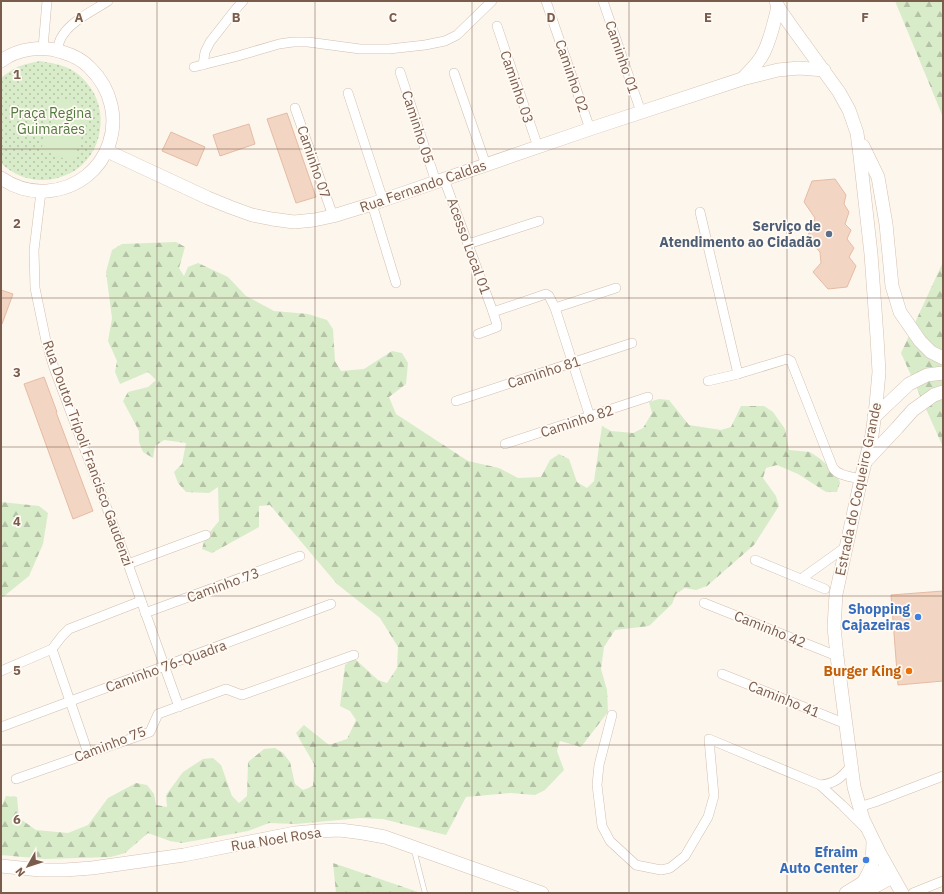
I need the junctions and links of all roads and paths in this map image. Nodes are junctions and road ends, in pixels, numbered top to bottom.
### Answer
1 (47, 1) edge
2 (108, 1) edge
3 (243, 1) edge
4 (492, 1) edge
5 (546, 1) edge
6 (603, 1) edge
7 (777, 4) edge
8 (497, 26) dead end
9 (44, 48) junction
10 (57, 50) junction
11 (764, 53) junction
12 (1, 62) edge
13 (778, 70) junction
14 (824, 70) junction
15 (400, 72) dead end
16 (454, 73) dead end
17 (742, 79) junction
18 (348, 93) dead end
19 (295, 108) dead end
20 (641, 112) junction
21 (590, 129) junction
22 (857, 133) junction
23 (538, 147) junction
24 (107, 150) junction
25 (486, 165) junction
26 (1, 178) edge
27 (440, 180) junction
28 (41, 192) junction
29 (377, 202) junction
30 (700, 212) dead end
31 (333, 216) junction
32 (539, 221) dead end
33 (468, 244) junction
34 (396, 283) dead end
35 (616, 288) dead end
36 (555, 308) junction
37 (493, 312) junction
38 (478, 334) dead end
39 (632, 343) dead end
40 (943, 358) edge
41 (573, 363) junction
42 (943, 373) edge
43 (738, 374) junction
44 (708, 381) dead end
45 (943, 392) edge
46 (648, 398) dead end
47 (456, 401) dead end
48 (590, 417) junction
49 (874, 417) junction
50 (505, 444) dead end
51 (865, 462) junction
52 (861, 479) junction
53 (206, 535) dead end
54 (847, 546) junction
55 (300, 556) dead end
56 (755, 560) dead end
57 (128, 564) junction
58 (801, 579) junction
59 (825, 589) dead end
60 (141, 601) junction
61 (704, 603) dead end
62 (331, 604) dead end
63 (145, 613) junction
64 (52, 649) junction
65 (354, 655) dead end
66 (837, 656) junction
67 (164, 666) junction
68 (1, 671) edge
69 (722, 674) dead end
70 (70, 701) junction
71 (179, 707) junction
72 (612, 715) dead end
73 (846, 724) junction
74 (1, 727) edge
75 (88, 754) junction
76 (851, 766) junction
77 (943, 776) edge
78 (16, 779) dead end
79 (820, 785) junction
80 (859, 807) junction
81 (872, 837) junction
82 (413, 847) junction
83 (1, 866) edge
84 (890, 872) junction
85 (943, 881) edge
86 (863, 888) edge
87 (425, 893) edge
88 (542, 893) edge
89 (846, 893) edge
90 (902, 893) edge
91 (913, 893) edge

1 - 9 street
2 - 10 street
3 - 4 street
5 - 21 street, Caminho 02
6 - 20 street, Caminho 01
7 - 11 main road, Rua Fernando Caldas
7 - 14 main road, Estrada do Coqueiro Grande
8 - 23 street, Caminho 03
9 - 10 main road
9 - 12 main road
10 - 24 main road
11 - 13 main road
11 - 17 main road, Rua Fernando Caldas
13 - 14 main road, Rua Fernando Caldas
13 - 17 main road, Rua Fernando Caldas
14 - 22 main road, Estrada do Coqueiro Grande
15 - 27 street, Caminho 05
16 - 25 street
17 - 20 main road, Rua Fernando Caldas
18 - 29 street
19 - 31 street, Caminho 07
20 - 21 main road, Rua Fernando Caldas
21 - 23 main road, Rua Fernando Caldas
22 - 40 main road
22 - 49 main road, Estrada do Coqueiro Grande
23 - 25 main road, Rua Fernando Caldas
24 - 28 main road
24 - 31 main road, Rua Fernando Caldas
25 - 27 main road, Rua Fernando Caldas
26 - 28 main road
27 - 29 main road, Rua Fernando Caldas
27 - 33 street, Acesso Local 01
28 - 57 street, Rua Doutor Trípoli Francisco Gaudenzi
29 - 31 main road, Rua Fernando Caldas
29 - 34 street
30 - 43 street
32 - 33 street
33 - 37 street, Acesso Local 01
35 - 36 street
36 - 37 street
36 - 41 street
37 - 38 street
39 - 41 street, Caminho 81
41 - 47 street, Caminho 81
41 - 48 street
42 - 49 main road
43 - 44 street
43 - 52 street
45 - 51 main road
46 - 48 street, Caminho 82
48 - 50 street, Caminho 82
49 - 51 main road, Estrada do Coqueiro Grande
51 - 52 main road, Estrada do Coqueiro Grande
52 - 54 main road, Estrada do Coqueiro Grande
53 - 57 street
54 - 58 street
54 - 66 main road, Estrada do Coqueiro Grande
55 - 63 street, Caminho 73
56 - 58 street
57 - 60 street, Rua Doutor Trípoli Francisco Gaudenzi
58 - 59 street
60 - 63 street, Rua Doutor Trípoli Francisco Gaudenzi
60 - 64 street
61 - 66 street, Caminho 42
62 - 67 street, Caminho 76-Quadra
63 - 67 street, Rua Doutor Trípoli Francisco Gaudenzi
64 - 68 street
64 - 70 street
65 - 71 street, Caminho 75
66 - 73 main road, Estrada do Coqueiro Grande
67 - 70 street, Caminho 76-Quadra
67 - 71 street, Rua Doutor Trípoli Francisco Gaudenzi
69 - 73 street, Caminho 41
70 - 74 street, Caminho 76-Quadra
70 - 75 street
71 - 75 street, Caminho 75
72 - 79 street
73 - 76 main road, Estrada do Coqueiro Grande
75 - 78 street, Caminho 75
76 - 79 street
76 - 80 main road, Estrada do Coqueiro Grande
77 - 80 street
79 - 81 street
80 - 81 main road, Estrada do Coqueiro Grande
81 - 84 main road, Estrada do Coqueiro Grande
81 - 86 main road
82 - 83 main road, Rua Noel Rosa
82 - 87 lane
82 - 88 main road, Rua Noel Rosa
84 - 86 main road
84 - 90 main road, Estrada do Coqueiro Grande
85 - 91 street
86 - 89 main road

